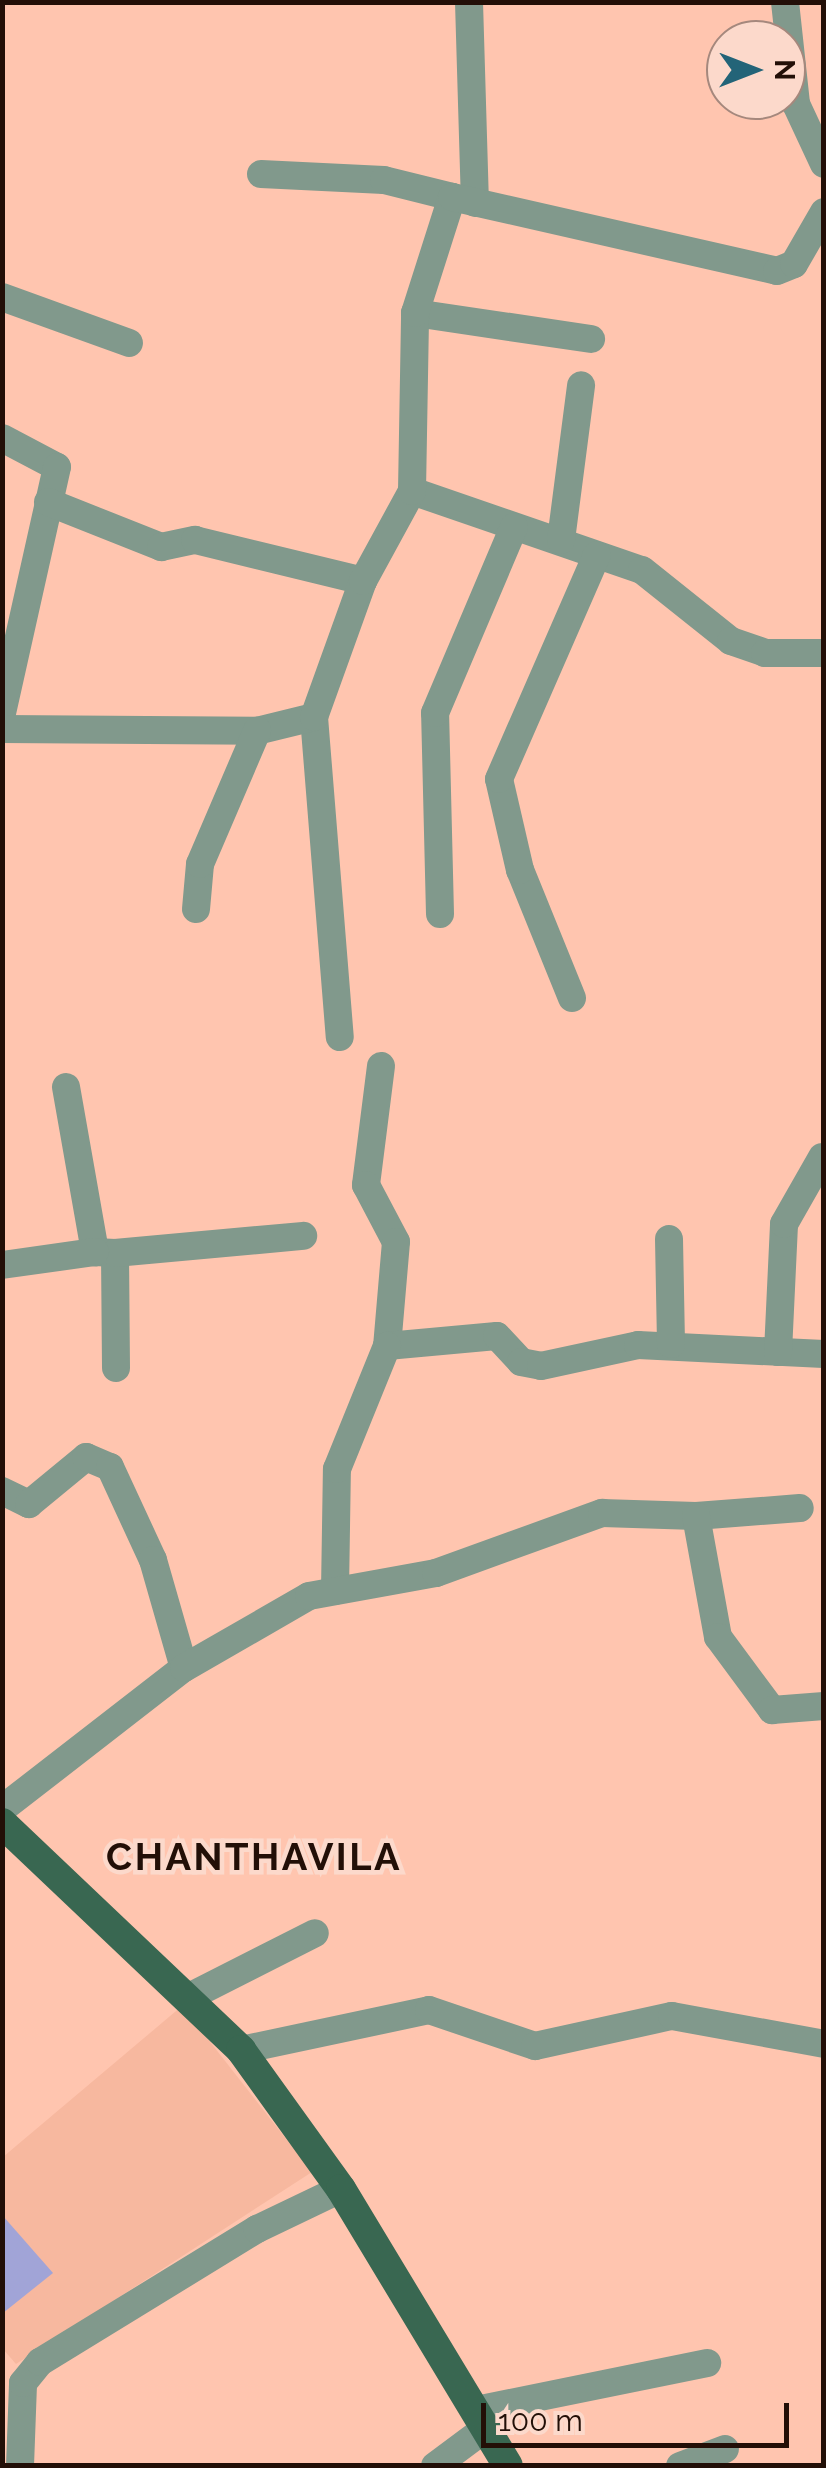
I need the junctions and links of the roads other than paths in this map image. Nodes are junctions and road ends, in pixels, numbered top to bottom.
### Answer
1 (469, 2) edge
2 (785, 2) edge
3 (821, 149) edge
4 (261, 174) dead end
5 (463, 200) junction
6 (824, 212) edge
7 (2, 296) edge
8 (415, 313) junction
9 (591, 339) dead end
10 (129, 343) dead end
11 (582, 385) dead end
12 (2, 438) edge
13 (412, 491) junction
14 (48, 502) junction
15 (514, 526) junction
16 (560, 540) junction
17 (598, 555) junction
18 (363, 581) junction
19 (824, 654) edge
20 (2, 714) edge
21 (314, 717) junction
22 (2, 729) edge
23 (257, 732) junction
24 (196, 909) dead end
25 (440, 914) dead end
26 (572, 998) dead end
27 (340, 1037) dead end
28 (381, 1066) dead end
29 (66, 1086) dead end
30 (822, 1157) edge
31 (303, 1236) dead end
32 (669, 1239) dead end
33 (105, 1253) junction
34 (2, 1265) edge
35 (671, 1344) junction
36 (388, 1346) junction
37 (778, 1352) junction
38 (824, 1354) edge
39 (116, 1368) dead end
40 (2, 1492) edge
41 (800, 1508) dead end
42 (696, 1516) junction
43 (335, 1591) junction
44 (184, 1668) junction
45 (824, 1706) edge
46 (2, 1808) edge
47 (2, 1822) edge
48 (314, 1934) dead end
49 (189, 1997) junction
50 (824, 2044) edge
51 (240, 2050) junction
52 (342, 2189) junction
53 (707, 2362) dead end
54 (481, 2419) junction
55 (724, 2449) dead end
56 (20, 2466) edge
57 (436, 2466) edge
58 (508, 2466) edge
59 (680, 2466) edge

1 - 5 street
2 - 3 street
4 - 5 street
5 - 6 street
5 - 8 street
7 - 10 street
8 - 9 street
8 - 13 street
11 - 16 street
12 - 14 street
13 - 15 street
13 - 18 street
14 - 18 street
14 - 20 street
15 - 16 street
15 - 25 street
16 - 17 street
17 - 19 street
17 - 26 street
18 - 21 street
21 - 23 street
21 - 27 street
22 - 23 street
23 - 24 street
28 - 36 street
29 - 33 street
30 - 37 street
31 - 33 street
32 - 35 street
33 - 34 street
33 - 39 street
35 - 36 street
35 - 37 street
36 - 43 street
37 - 38 street
40 - 44 street
41 - 42 street
42 - 43 street
42 - 45 street
43 - 44 street
44 - 46 street
47 - 49 main road
48 - 49 street
49 - 51 main road
50 - 51 street
51 - 52 main road
52 - 54 main road
52 - 56 street
53 - 54 street
54 - 57 street
54 - 58 main road
55 - 59 street

